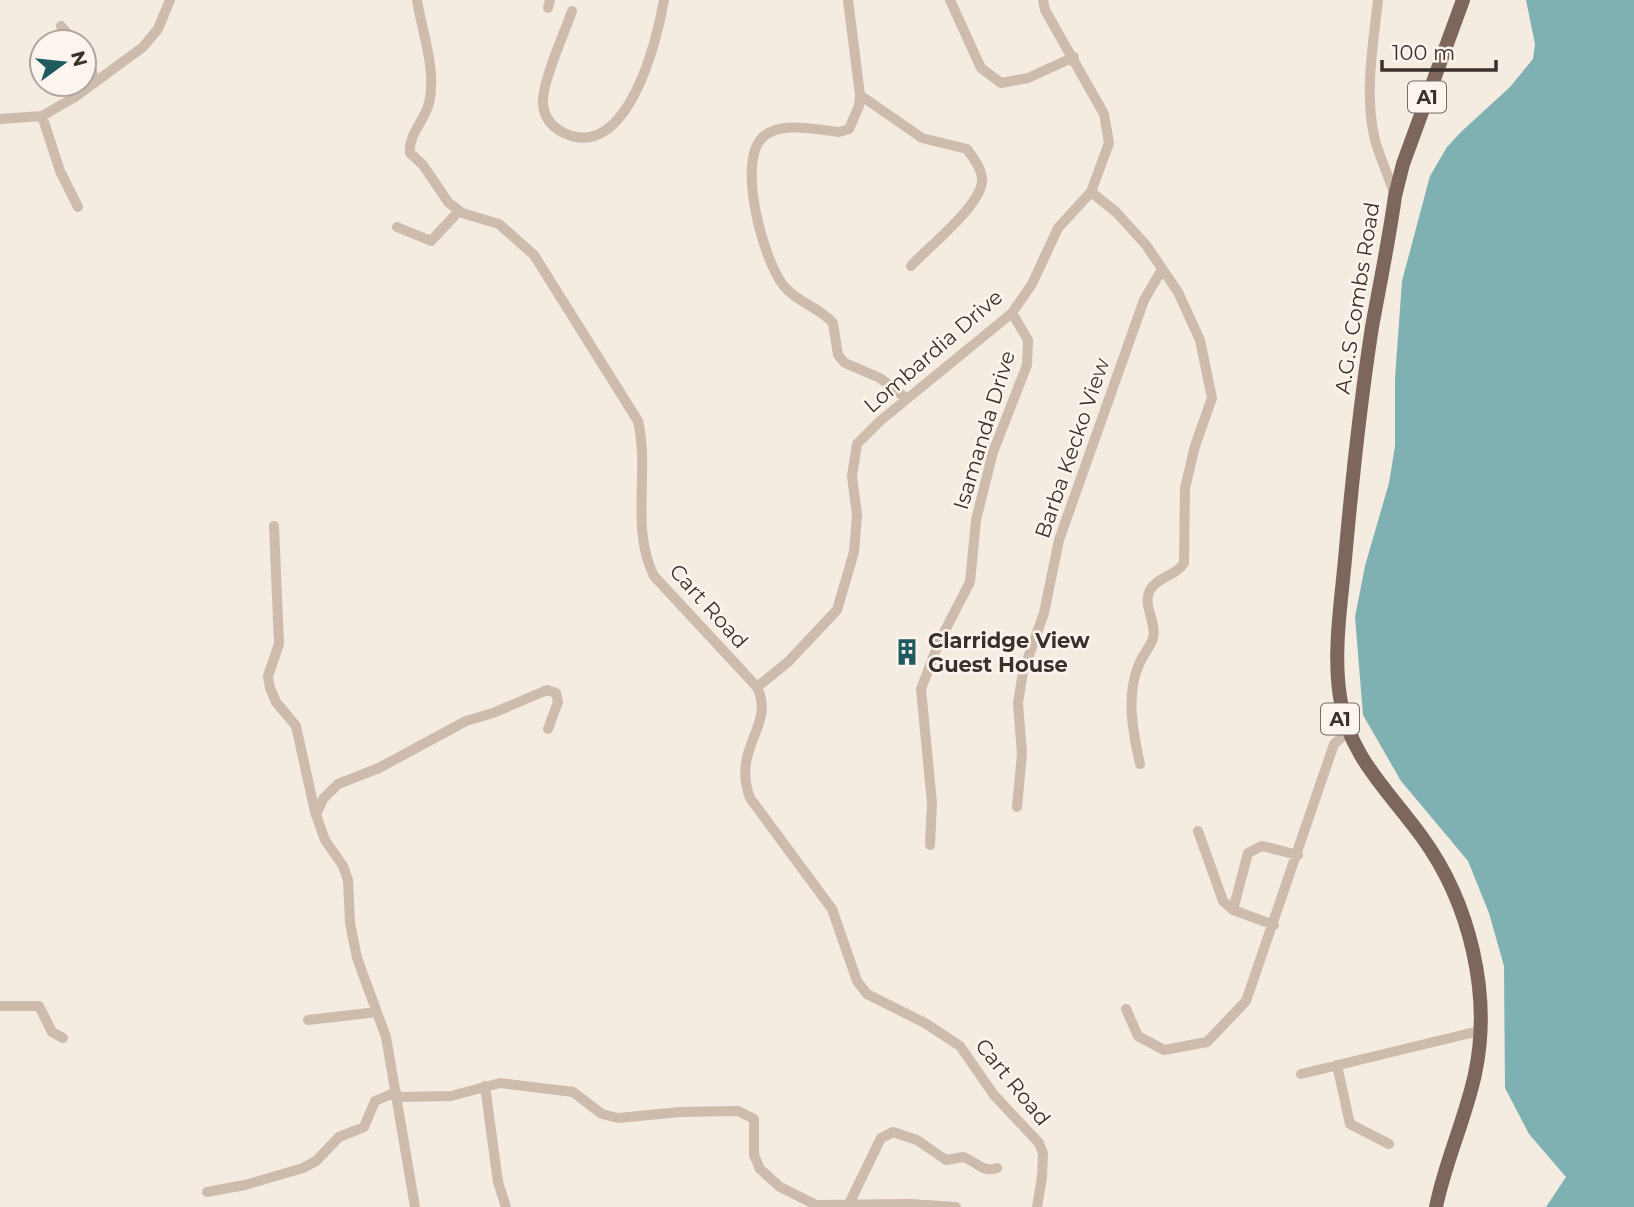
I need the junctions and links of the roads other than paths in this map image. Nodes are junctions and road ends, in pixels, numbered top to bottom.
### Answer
1 (170, 0) edge
2 (417, 0) edge
3 (664, 0) edge
4 (848, 0) edge
5 (950, 0) edge
6 (1043, 0) edge
7 (1378, 0) edge
8 (1463, 0) edge
9 (572, 11) dead end
10 (1074, 57) junction
11 (98, 79) edge
12 (860, 95) junction
13 (72, 98) edge
14 (43, 116) junction
15 (0, 119) edge
16 (1091, 192) junction
17 (1395, 196) junction
18 (78, 207) dead end
19 (459, 211) junction
20 (397, 227) dead end
21 (911, 267) dead end
22 (1161, 271) junction
23 (1013, 313) junction
24 (907, 399) junction
25 (274, 526) dead end
26 (757, 687) junction
27 (548, 729) dead end
28 (1346, 732) junction
29 (1140, 764) dead end
30 (1017, 807) dead end
31 (316, 815) junction
32 (1198, 831) dead end
33 (930, 845) dead end
34 (1298, 855) junction
35 (1233, 910) junction
36 (1274, 925) junction
37 (0, 1006) edge
38 (1126, 1009) dead end
39 (377, 1012) junction
40 (308, 1020) dead end
41 (1476, 1032) junction
42 (63, 1038) dead end
43 (1337, 1065) junction
44 (1301, 1074) dead end
45 (485, 1086) junction
46 (397, 1095) junction
47 (1389, 1144) dead end
48 (997, 1168) dead end
49 (206, 1192) dead end
50 (908, 1205) edge
51 (848, 1206) edge
52 (415, 1207) edge
53 (506, 1207) edge
54 (956, 1207) edge
55 (1037, 1207) edge
56 (1433, 1207) edge

1 - 11 street
2 - 19 street
3 - 9 street
4 - 12 street
5 - 10 street
6 - 10 street, Lombardia Drive
7 - 17 street
8 - 17 main road, A1
10 - 16 street, Lombardia Drive
12 - 21 street
12 - 24 street
13 - 14 street
14 - 15 street
14 - 18 street
16 - 22 street
16 - 23 street, Lombardia Drive
17 - 28 main road, A.G.S Combs Road / A1
19 - 20 street
19 - 26 street, Cart Road
22 - 29 street
22 - 30 street, Barba Kecko View
23 - 24 street, Lombardia Drive
23 - 33 street, Isamanda Drive
24 - 26 street, Lombardia Drive
25 - 31 street
26 - 55 street, Cart Road
27 - 31 street
28 - 34 street
28 - 41 main road, A.G.S Combs Road / A1
31 - 39 street
32 - 35 street
34 - 35 street
34 - 36 street
35 - 36 street
36 - 38 street
37 - 42 street
39 - 40 street
39 - 46 street
41 - 43 street
41 - 56 main road, A.G.S Combs Road / A1
43 - 44 street
43 - 47 street
45 - 46 street
45 - 51 street
45 - 53 street
46 - 49 street
46 - 52 street
48 - 51 street
50 - 51 street
50 - 54 street

